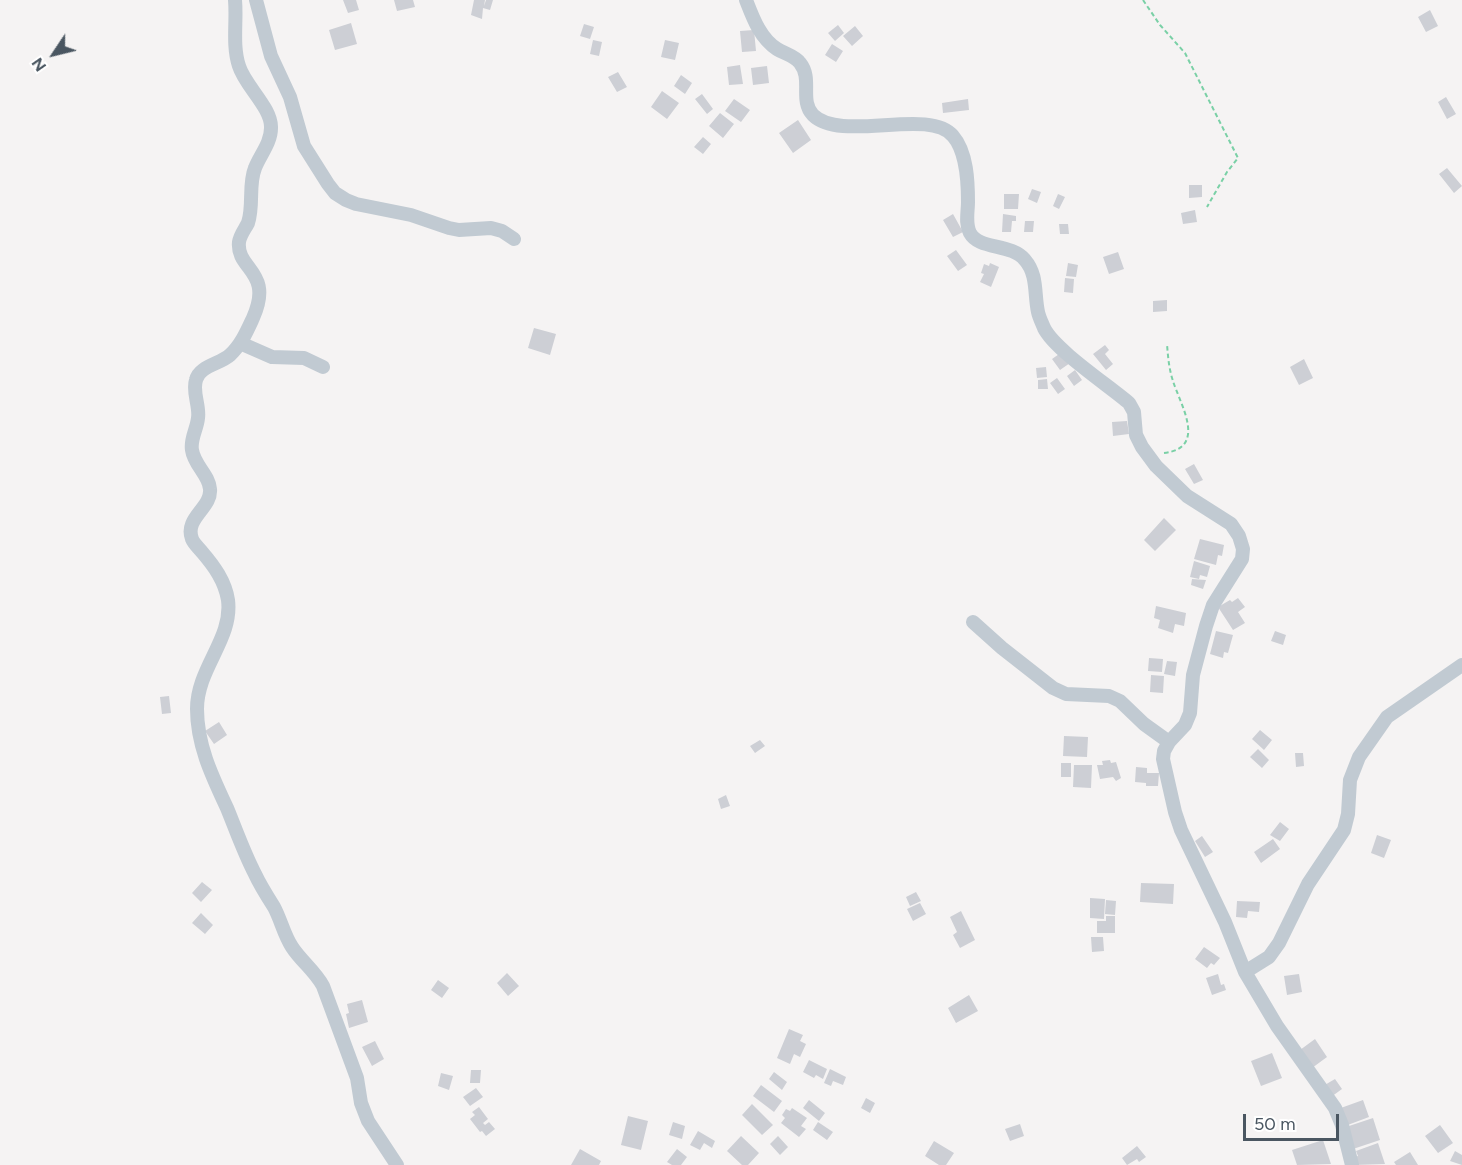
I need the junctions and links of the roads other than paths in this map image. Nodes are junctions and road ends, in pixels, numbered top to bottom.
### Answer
1 (235, 0) edge
2 (256, 0) edge
3 (746, 0) edge
4 (514, 239) dead end
5 (240, 343) junction
6 (323, 367) dead end
7 (973, 622) dead end
8 (1462, 665) edge
9 (1169, 742) junction
10 (1245, 972) junction
11 (397, 1165) edge
12 (1352, 1165) edge

1 - 5 street
2 - 4 street
3 - 9 street
5 - 6 street
5 - 11 street
7 - 9 street
8 - 10 street
9 - 10 street
10 - 12 street

